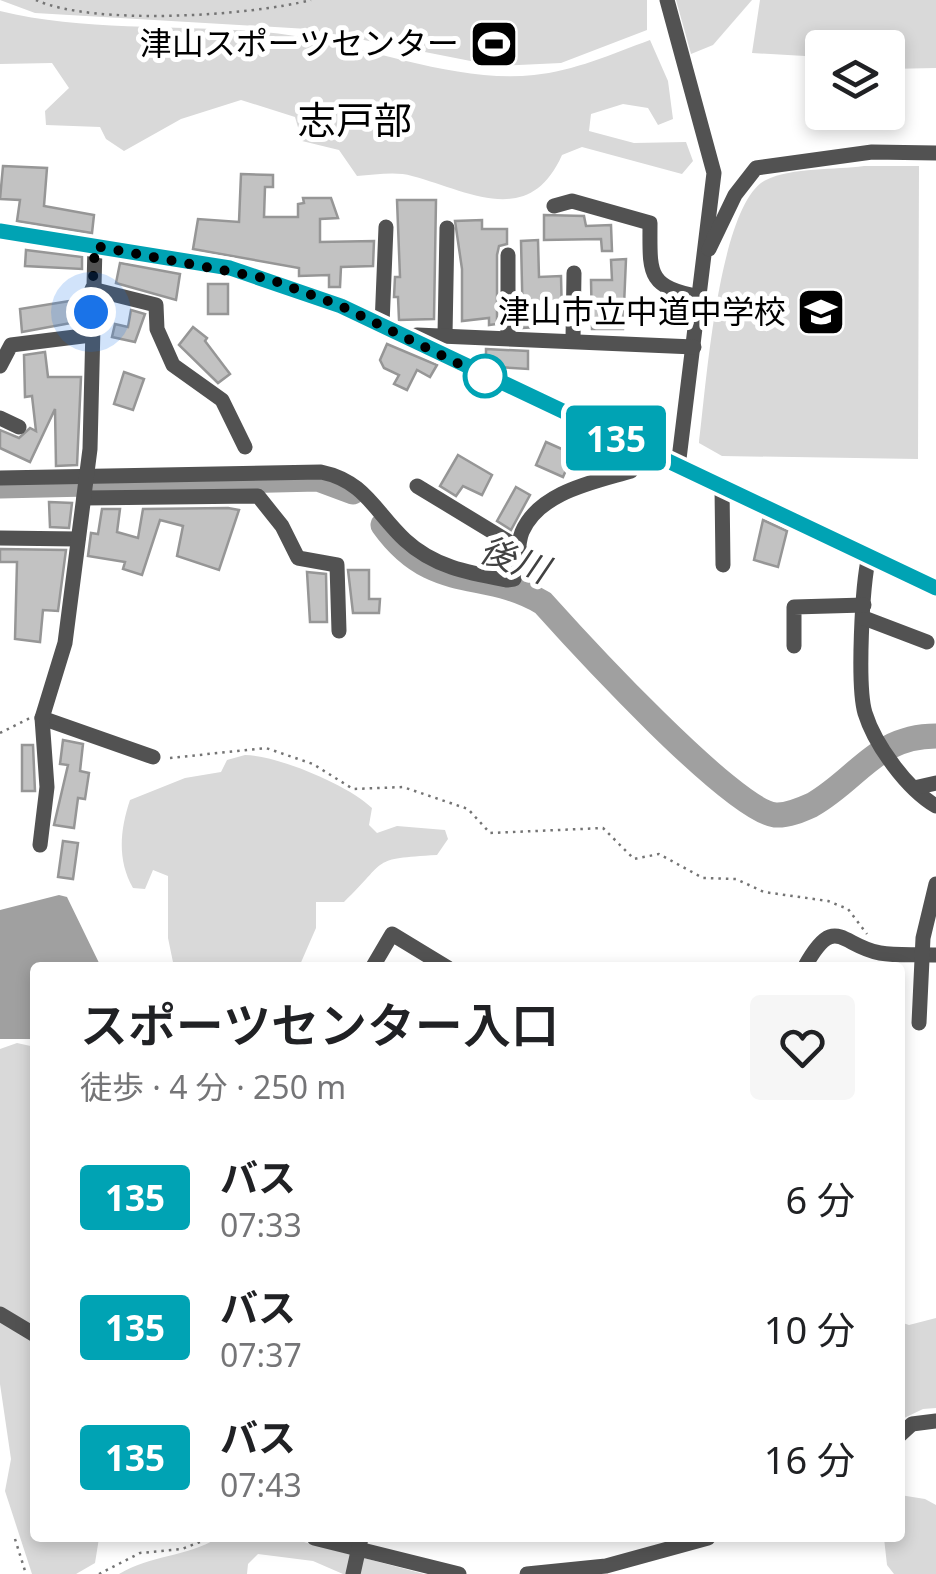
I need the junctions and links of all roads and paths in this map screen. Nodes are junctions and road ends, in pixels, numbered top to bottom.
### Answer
1 (36, 0) edge
2 (310, 0) edge
3 (667, 0) edge
4 (936, 153) edge
5 (554, 206) dead end
6 (386, 228) dead end
7 (446, 228) dead end
8 (0, 231) edge
9 (95, 246) junction
10 (508, 255) dead end
11 (705, 255) junction
12 (574, 273) dead end
13 (92, 289) junction
14 (700, 297) junction
15 (382, 325) junction
16 (90, 335) junction
17 (445, 335) junction
18 (508, 337) junction
19 (408, 338) junction
20 (573, 340) junction
21 (694, 346) junction
22 (0, 366) edge
23 (0, 418) edge
24 (19, 427) dead end
25 (245, 447) dead end
26 (644, 451) junction
27 (678, 467) junction
28 (0, 478) edge
29 (85, 486) junction
30 (416, 486) dead end
31 (722, 487) junction
32 (0, 538) edge
33 (78, 539) junction
34 (519, 548) junction
35 (869, 556) junction
36 (723, 565) dead end
37 (936, 588) edge
38 (864, 611) junction
39 (338, 632) dead end
40 (927, 642) dead end
41 (794, 646) dead end
42 (42, 718) junction
43 (0, 733) edge
44 (153, 757) joint
45 (936, 783) edge
46 (914, 788) junction
47 (936, 806) edge
48 (40, 844) dead end
49 (936, 884) edge
50 (878, 953) junction
51 (930, 954) edge
52 (376, 962) edge
53 (436, 962) edge
54 (808, 962) edge
55 (918, 1024) dead end
56 (0, 1314) edge
57 (30, 1331) edge
58 (936, 1421) edge
59 (905, 1430) edge
60 (15, 1539) dead end
61 (200, 1542) edge
62 (693, 1542) edge
63 (359, 1543) edge
64 (26, 1574) edge
65 (99, 1574) edge
66 (354, 1574) edge
67 (458, 1574) edge
68 (527, 1574) edge

1 - 2 path
3 - 11 street
4 - 11 street
5 - 14 street
6 - 15 street
7 - 17 street
8 - 9 main road
9 - 13 street
9 - 15 main road
10 - 18 street
11 - 14 street
12 - 20 street
13 - 16 street
13 - 25 street
14 - 21 street
15 - 19 main road
16 - 22 street
16 - 29 street
17 - 18 street
17 - 19 street
18 - 20 street
19 - 26 main road
20 - 21 street
21 - 27 street
23 - 24 street
26 - 27 main road
26 - 34 street
27 - 31 main road
28 - 29 street
29 - 33 street
29 - 34 street
29 - 39 street
30 - 34 street
31 - 35 main road
31 - 36 street
32 - 33 street
33 - 42 street
35 - 37 main road
35 - 38 street
38 - 40 street
38 - 41 street
38 - 46 street
42 - 43 path
42 - 44 street
42 - 48 street
44 - 50 path
45 - 46 street
46 - 47 street
49 - 51 street
50 - 51 street
50 - 54 street
51 - 55 street
52 - 53 street
56 - 57 street
58 - 59 street
60 - 64 path
61 - 65 path
62 - 68 street
63 - 66 street
63 - 67 street

